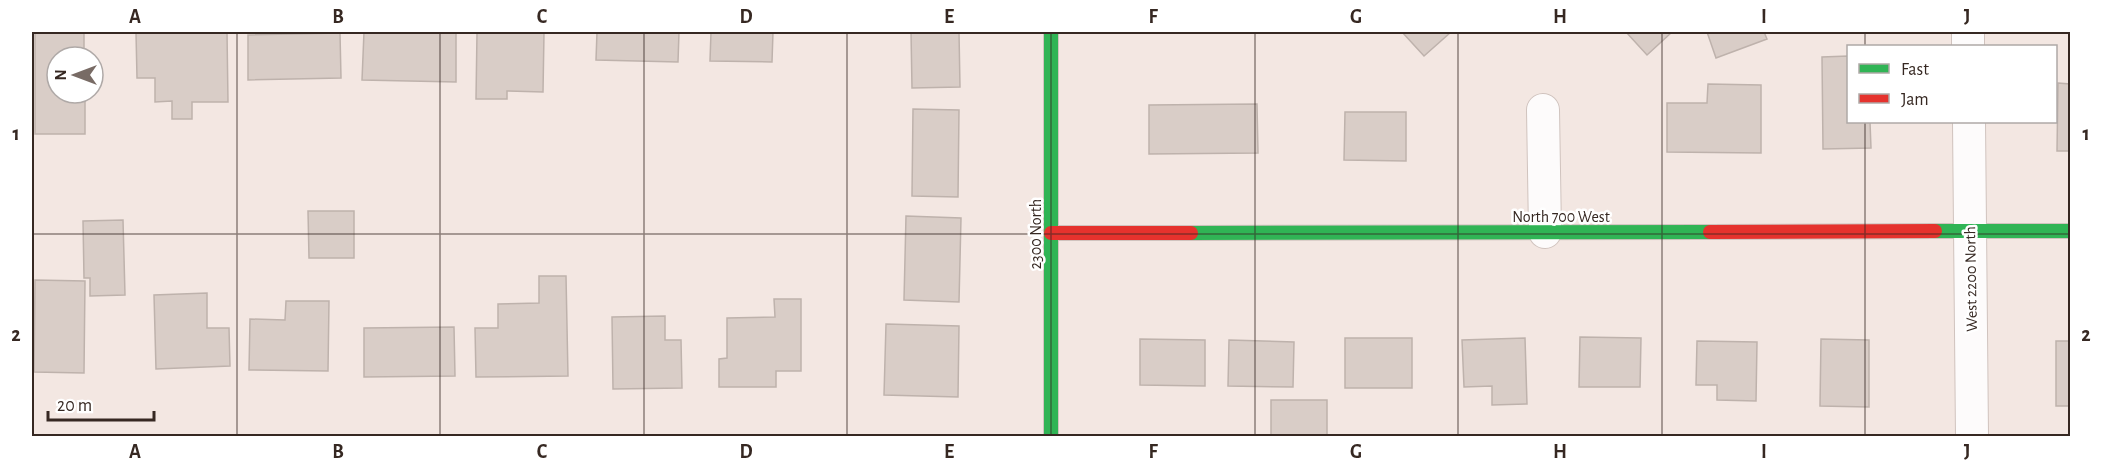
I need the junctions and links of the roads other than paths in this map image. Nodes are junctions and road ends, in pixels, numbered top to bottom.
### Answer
1 (1051, 32) edge
2 (1543, 110) dead end
3 (1969, 123) edge
4 (2070, 231) edge
5 (1051, 232) junction
6 (1545, 232) junction
7 (1970, 232) junction
8 (1052, 436) edge
9 (1972, 436) edge

1 - 5 street, 2300 North
2 - 6 street
3 - 7 street, West 2200 North
4 - 7 street, North 700 West
5 - 6 street, North 700 West
5 - 8 street, 2300 North
6 - 7 street, North 700 West
7 - 9 street, West 2200 North

